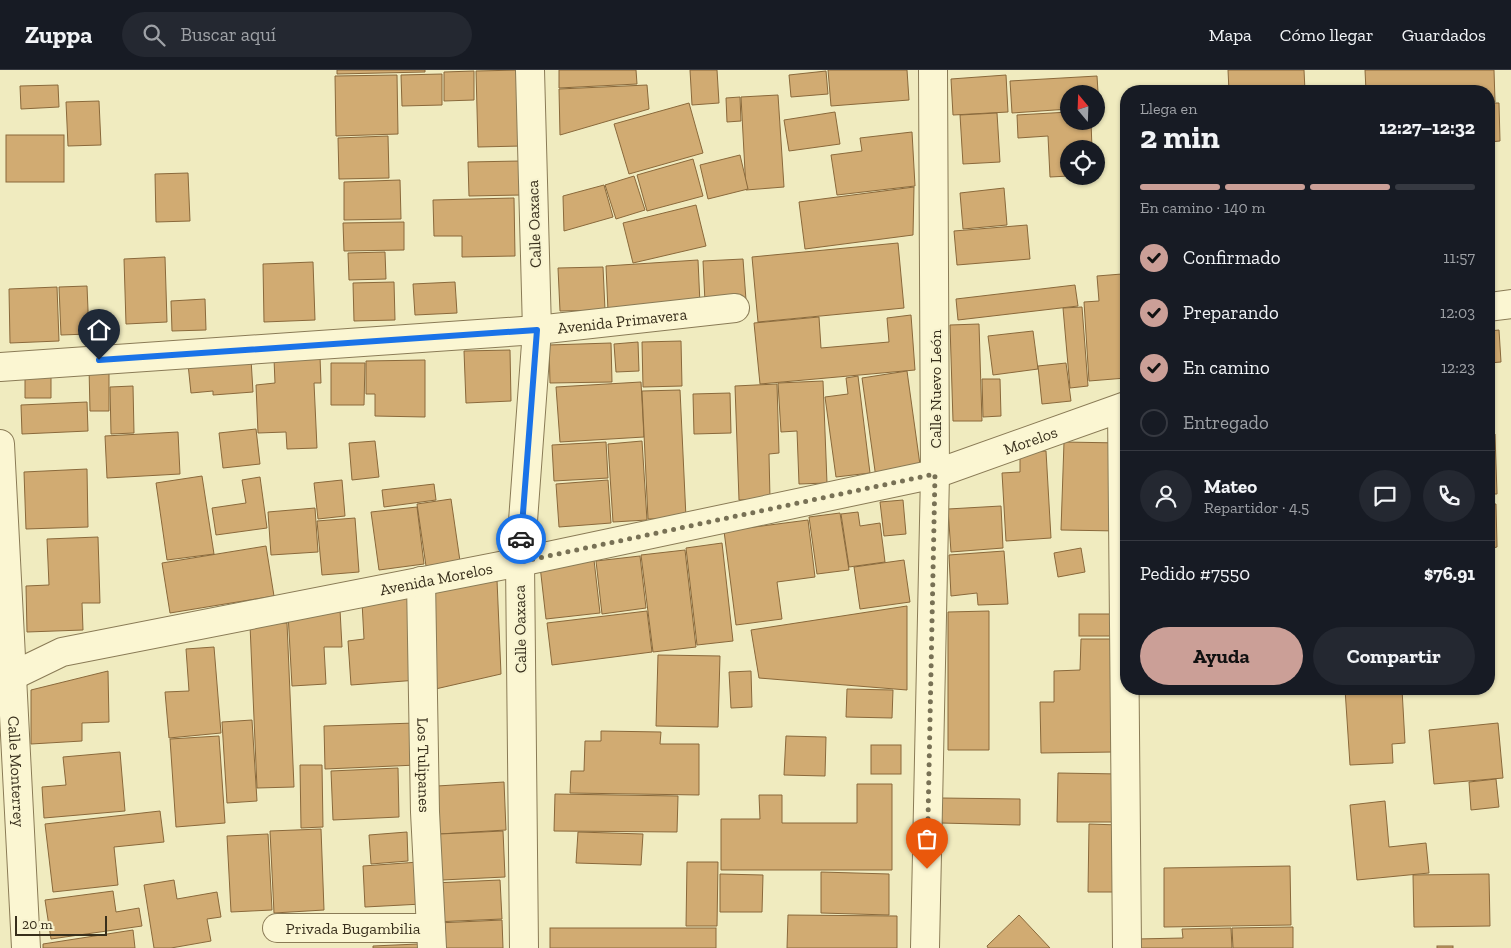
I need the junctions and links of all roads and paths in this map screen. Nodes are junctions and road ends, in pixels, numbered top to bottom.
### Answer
1 (530, 70) edge
2 (933, 70) edge
3 (1511, 304) edge
4 (1495, 306) edge
5 (735, 308) dead end
6 (537, 330) junction
7 (0, 367) edge
8 (1120, 408) edge
9 (0, 444) edge
10 (935, 474) junction
11 (520, 562) junction
12 (421, 581) junction
13 (6, 679) edge
14 (1126, 695) edge
15 (276, 928) dead end
16 (432, 938) edge
17 (26, 948) edge
18 (524, 948) edge
19 (925, 948) edge
20 (1127, 948) edge

1 - 6 street, Calle Oaxaca
2 - 10 street, Calle Nuevo León
3 - 4 street
5 - 6 street, Avenida Primavera
6 - 7 street, Avenida Primavera
6 - 11 street, Calle Oaxaca
8 - 10 street, Morelos
9 - 13 street, Calle Monterrey
10 - 11 street, Avenida Morelos
10 - 19 street, Calle Nuevo León
11 - 12 street, Avenida Morelos
11 - 18 street, Calle Oaxaca
12 - 13 street, Avenida Morelos
12 - 16 street, Los Tulipanes
13 - 17 street, Calle Monterrey
14 - 20 street
15 - 16 street, Privada Bugambilia

